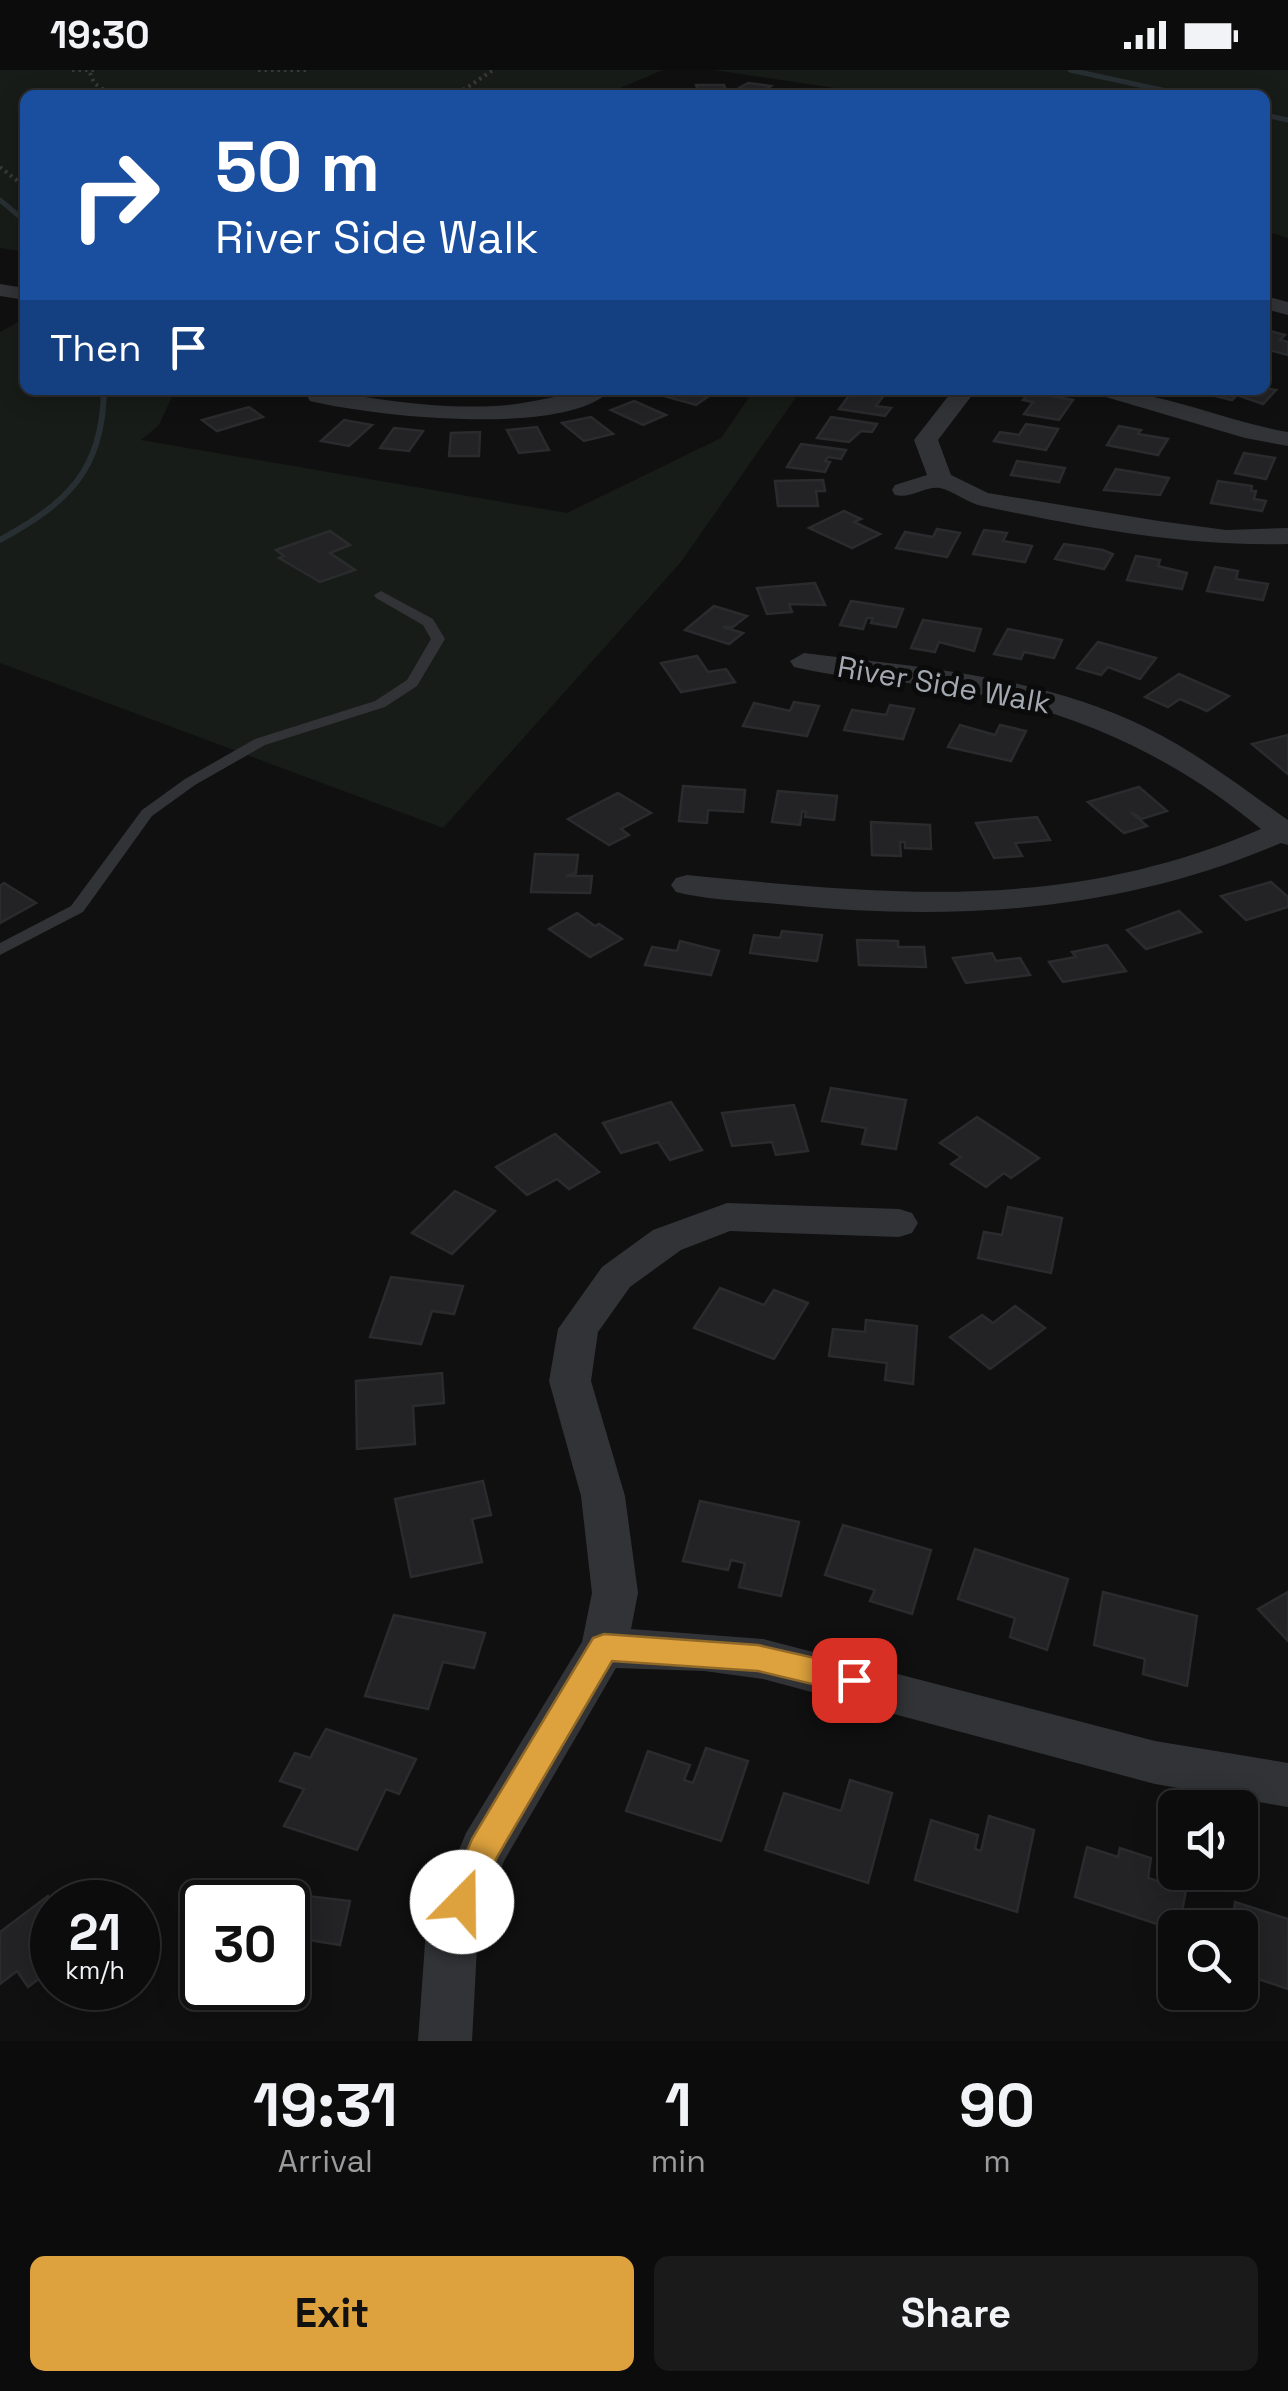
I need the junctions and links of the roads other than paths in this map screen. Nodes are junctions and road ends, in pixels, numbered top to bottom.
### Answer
1 (583, 395) edge
2 (960, 395) edge
3 (1123, 395) edge
4 (318, 396) dead end
5 (1288, 439) edge
6 (940, 479) junction
7 (904, 490) dead end
8 (1288, 536) edge
9 (380, 594) dead end
10 (804, 660) dead end
11 (1286, 832) edge
12 (687, 885) dead end
13 (0, 950) edge
14 (898, 1223) dead end
15 (604, 1647) junction
16 (1288, 1785) edge
17 (445, 2041) edge

1 - 4 street
2 - 6 street
3 - 5 street
6 - 7 street
6 - 8 street
9 - 13 lane
10 - 11 street, River Side Walk
11 - 12 street
14 - 15 street
15 - 16 street
15 - 17 street

